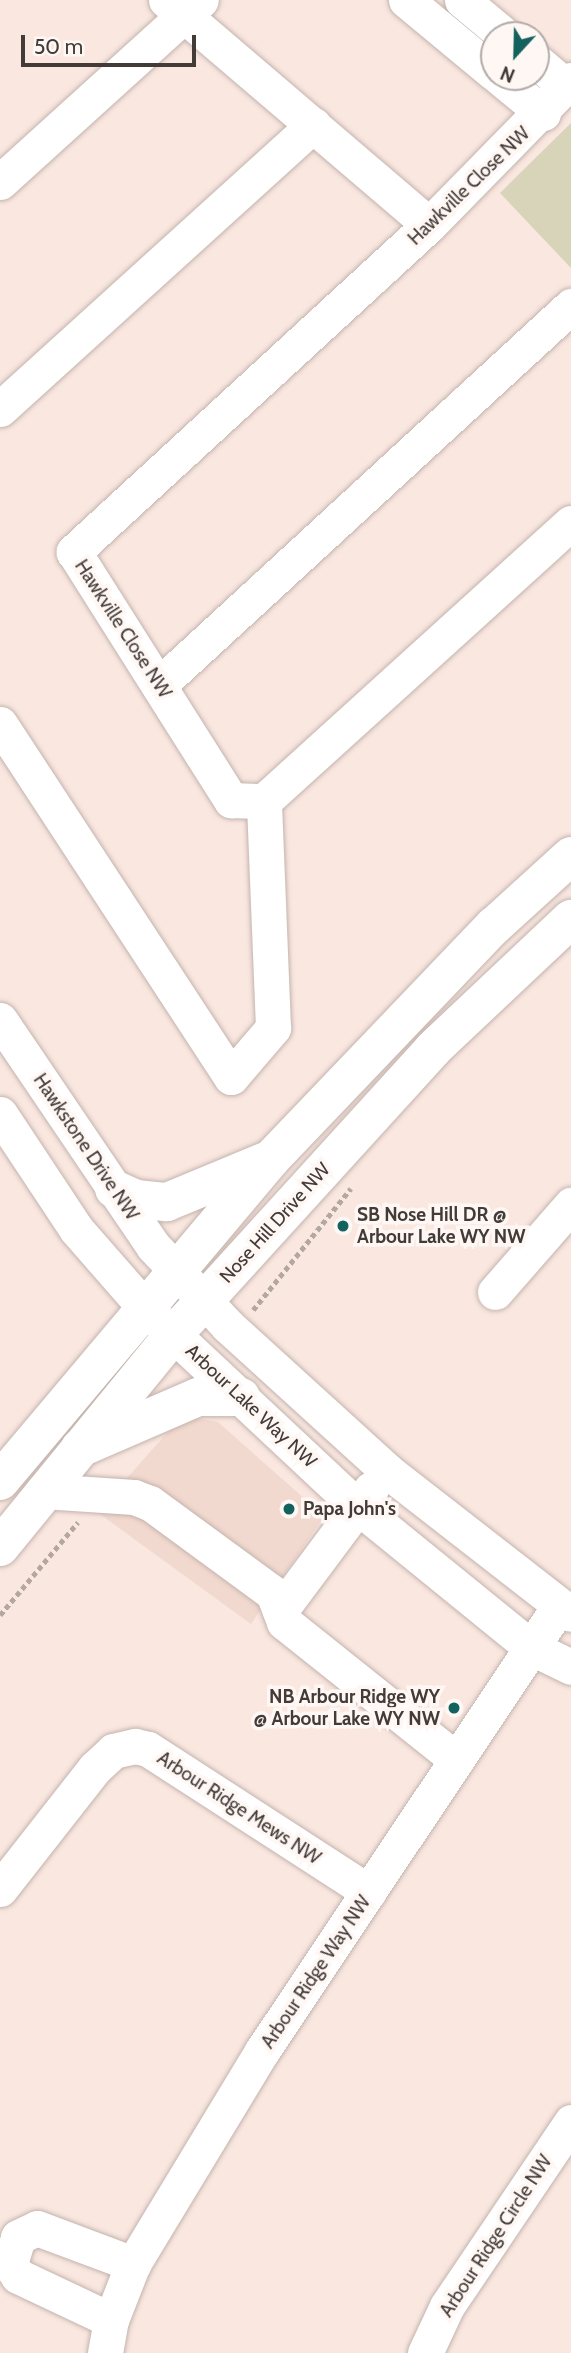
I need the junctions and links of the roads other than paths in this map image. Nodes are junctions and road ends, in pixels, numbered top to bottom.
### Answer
1 (406, 0) edge
2 (462, 0) edge
3 (183, 5) edge
4 (487, 21) edge
5 (480, 61) edge
6 (550, 70) edge
7 (569, 83) edge
8 (516, 91) edge
9 (543, 113) junction
10 (313, 125) junction
11 (0, 182) edge
12 (429, 225) junction
13 (571, 306) edge
14 (0, 409) edge
15 (571, 523) edge
16 (159, 685) junction
17 (0, 724) edge
18 (264, 801) junction
19 (571, 856) edge
20 (571, 919) edge
21 (0, 1020) edge
22 (0, 1114) edge
23 (271, 1159) junction
24 (114, 1189) junction
25 (571, 1205) edge
26 (176, 1271) junction
27 (495, 1292) dead end
28 (204, 1301) junction
29 (145, 1307) junction
30 (174, 1334) junction
31 (241, 1397) junction
32 (75, 1450) junction
33 (386, 1470) junction
34 (0, 1481) edge
35 (43, 1491) junction
36 (357, 1506) junction
37 (0, 1547) edge
38 (280, 1611) junction
39 (565, 1611) edge
40 (532, 1648) junction
41 (571, 1667) edge
42 (457, 1760) junction
43 (0, 1889) edge
44 (369, 1892) junction
45 (571, 2122) edge
46 (132, 2264) junction
47 (108, 2337) edge
48 (425, 2353) edge

1 - 5 street
2 - 4 street
3 - 10 street
3 - 11 street
6 - 7 street, Hawkville Close NW
7 - 9 street, Hawkville Close NW
8 - 9 street, Hawkville Close NW
9 - 12 street, Hawkville Close NW
10 - 12 street
10 - 14 street
12 - 16 street, Hawkville Close NW
13 - 16 street
15 - 18 street
16 - 18 street, Hawkville Close NW
17 - 18 street
19 - 23 main road
20 - 28 main road, Nose Hill Drive NW
21 - 24 street, Hawkstone Drive NW
22 - 29 street
23 - 24 main road
23 - 26 main road
24 - 26 street, Hawkstone Drive NW
25 - 27 street
26 - 28 street
26 - 29 main road
28 - 30 main road, Nose Hill Drive NW
28 - 33 street
29 - 30 street, Arbour Lake Way NW
29 - 34 main road
30 - 31 street, Arbour Lake Way NW
30 - 32 main road, Nose Hill Drive NW
31 - 32 main road
31 - 36 street, Arbour Lake Way NW
32 - 35 main road, Nose Hill Drive NW
33 - 36 street
33 - 39 street
35 - 37 main road, Nose Hill Drive NW
35 - 38 street
36 - 38 street
36 - 40 street, Arbour Lake Way NW
38 - 42 street
39 - 40 street, Arbour Ridge Way NW
40 - 41 street, Arbour Lake Way NW
40 - 42 street, Arbour Ridge Way NW
42 - 44 street, Arbour Ridge Way NW
43 - 44 street, Arbour Ridge Mews NW
44 - 46 street, Arbour Ridge Way NW
45 - 48 street, Arbour Ridge Circle NW
46 - 47 street, Arbour Ridge Way NW
46 - 47 street

